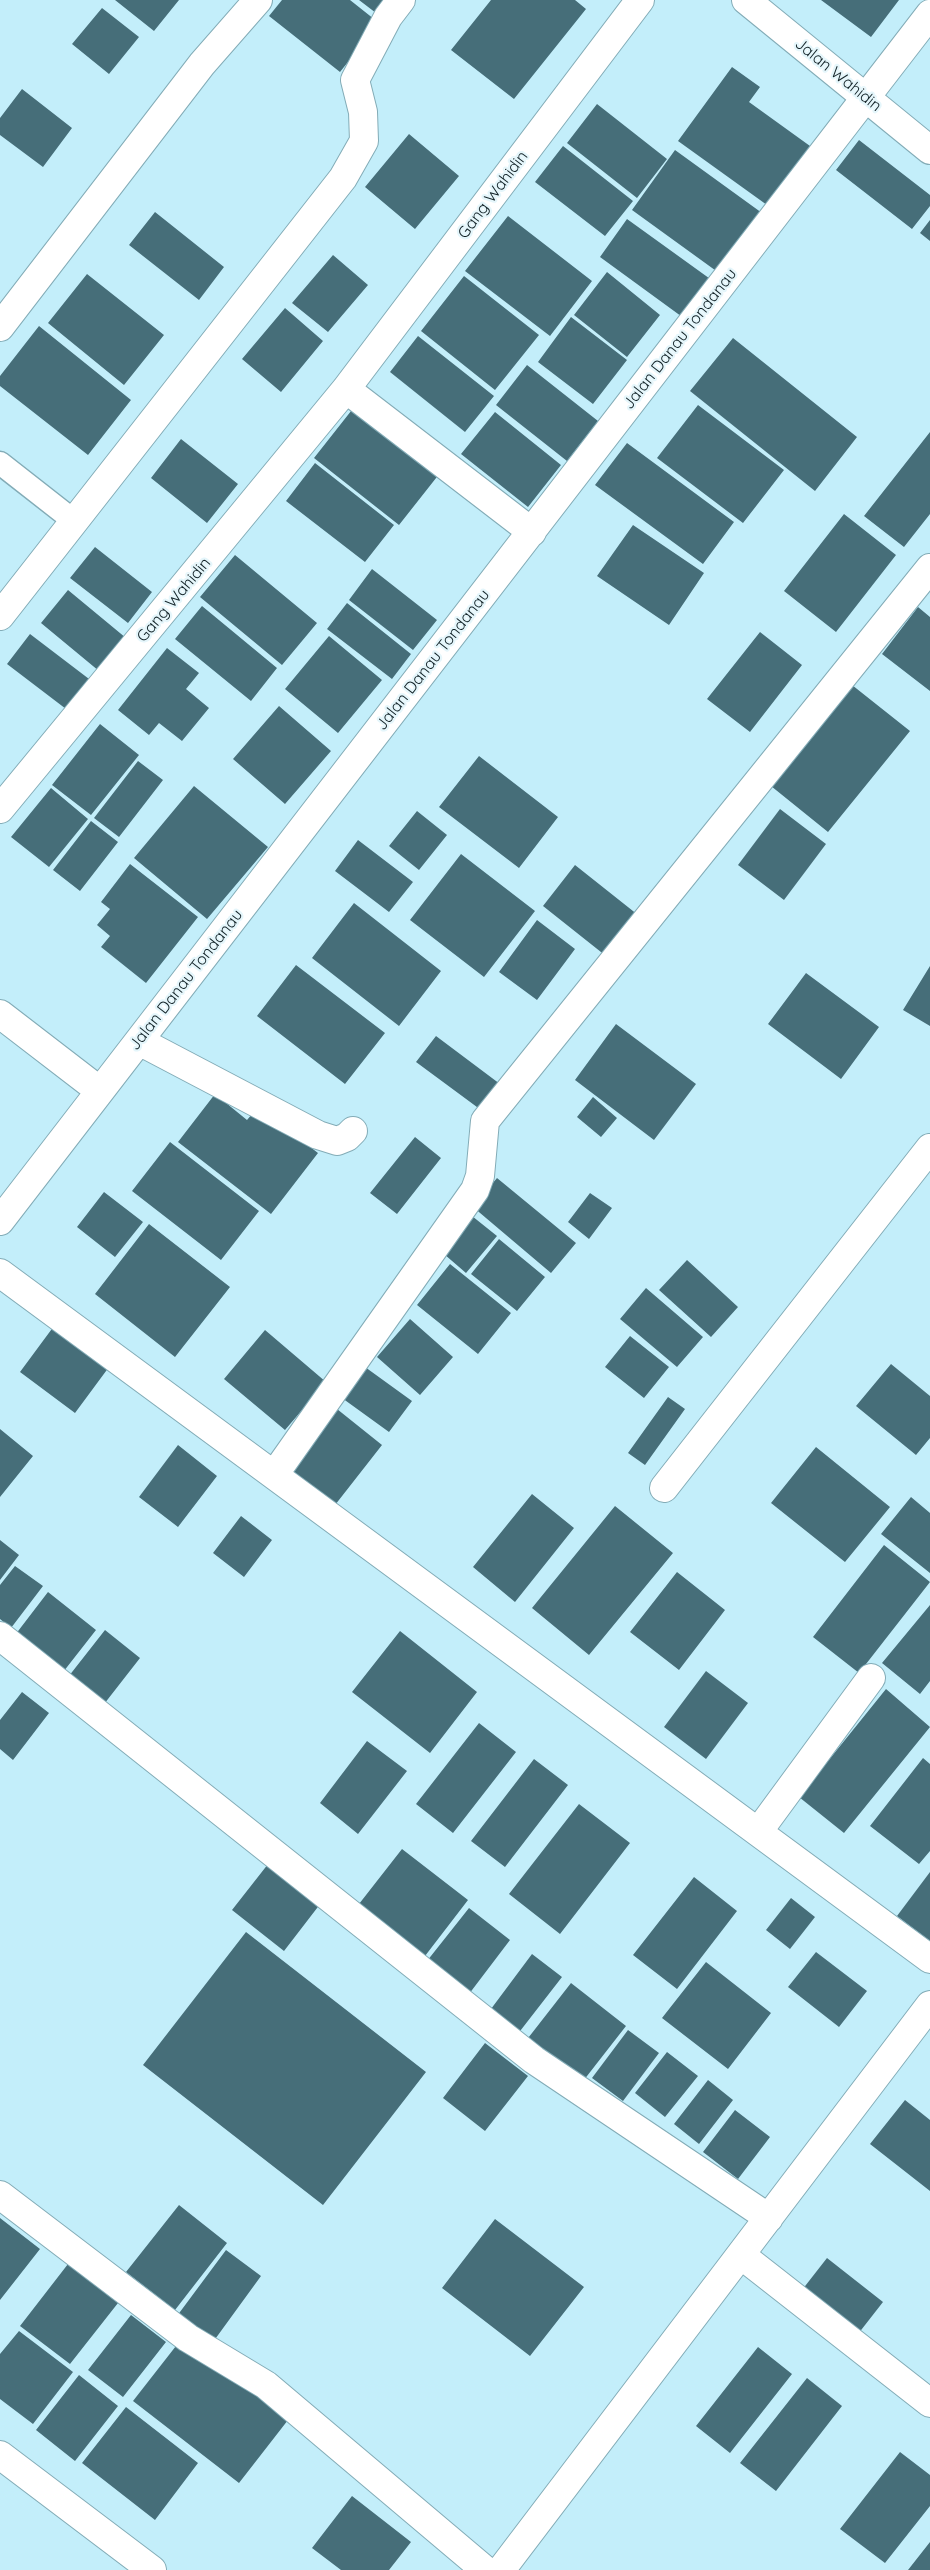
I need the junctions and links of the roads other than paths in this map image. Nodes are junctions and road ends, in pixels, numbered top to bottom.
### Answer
1 (258, 0) edge
2 (401, 0) edge
3 (640, 0) edge
4 (746, 0) edge
5 (930, 14) edge
6 (866, 98) junction
7 (930, 150) edge
8 (0, 326) edge
9 (346, 390) junction
10 (0, 463) edge
11 (74, 521) junction
12 (532, 532) junction
13 (930, 568) edge
14 (0, 616) edge
15 (0, 809) edge
16 (0, 1014) edge
17 (139, 1041) junction
18 (100, 1091) junction
19 (353, 1131) dead end
20 (930, 1148) edge
21 (0, 1221) edge
22 (0, 1272) edge
23 (274, 1475) junction
24 (664, 1488) dead end
25 (0, 1636) edge
26 (871, 1678) dead end
27 (758, 1832) junction
28 (930, 1959) edge
29 (930, 2005) edge
30 (0, 2194) edge
31 (769, 2218) junction
32 (741, 2255) junction
33 (930, 2404) edge
34 (0, 2455) edge
35 (152, 2570) edge
36 (486, 2570) edge
37 (501, 2570) edge

1 - 8 street
2 - 11 street
3 - 9 street, Gang Wahidin
4 - 6 street, Jalan Wahidin
5 - 6 street, Jalan Danau Tondanau
6 - 7 street, Jalan Wahidin
6 - 12 street, Jalan Danau Tondanau
9 - 12 street
9 - 15 street, Gang Wahidin
10 - 11 lane
11 - 14 street
12 - 17 street, Jalan Danau Tondanau
13 - 23 street
16 - 18 street
17 - 18 street, Jalan Danau Tondanau
17 - 19 street
18 - 21 street, Jalan Danau Tondanau
20 - 24 street
22 - 23 street
23 - 27 street
25 - 31 street
26 - 27 street
27 - 28 street
29 - 31 street
30 - 36 street
31 - 32 street
32 - 33 street
32 - 37 street
34 - 35 street

